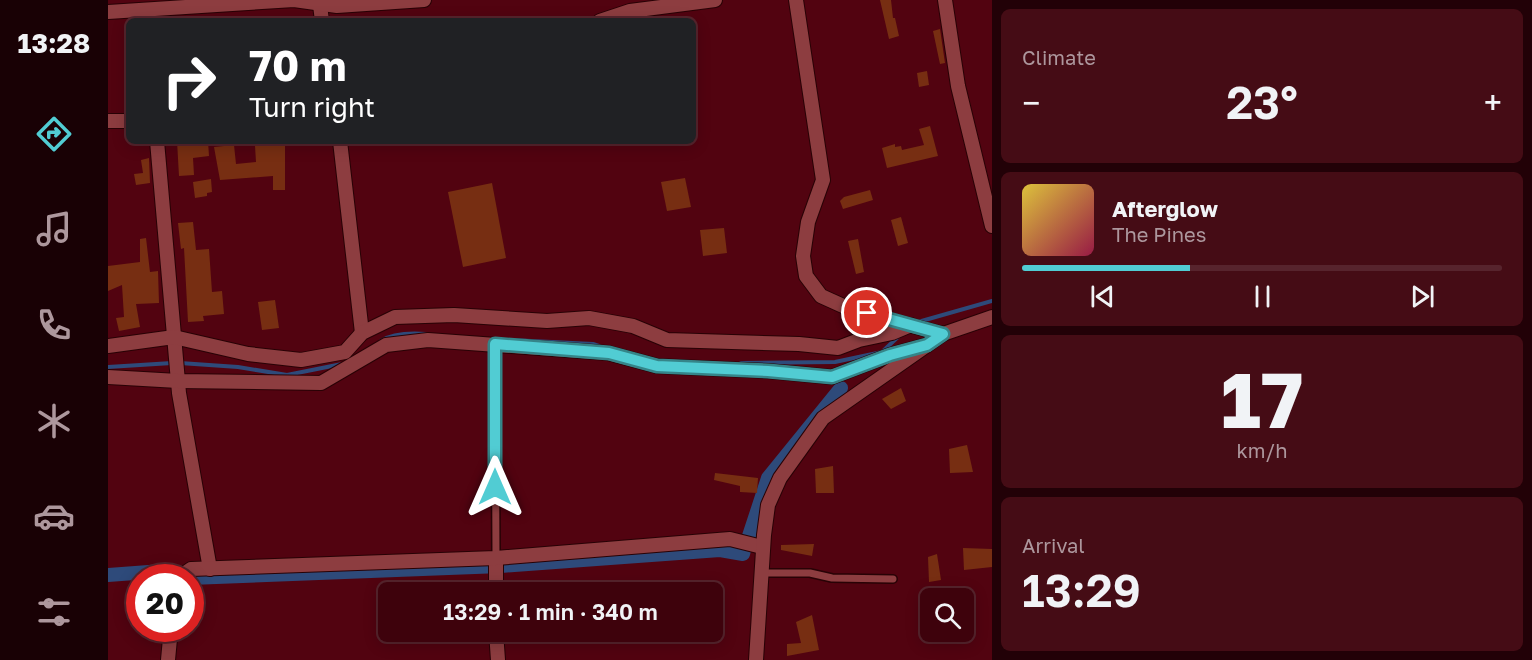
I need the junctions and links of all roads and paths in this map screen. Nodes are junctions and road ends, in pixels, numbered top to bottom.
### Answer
1 (294, 0) edge
2 (424, 0) edge
3 (715, 0) edge
4 (796, 0) edge
5 (945, 0) edge
6 (320, 5) junction
7 (108, 12) edge
8 (147, 15) edge
9 (322, 18) edge
10 (609, 18) edge
11 (108, 121) edge
12 (126, 122) edge
13 (157, 144) edge
14 (339, 144) edge
15 (992, 226) edge
16 (992, 317) edge
17 (911, 325) junction
18 (362, 333) junction
19 (943, 334) junction
20 (174, 337) junction
21 (495, 344) junction
22 (927, 345) junction
23 (108, 346) edge
24 (177, 376) junction
25 (108, 377) edge
26 (762, 547) junction
27 (496, 558) junction
28 (204, 569) edge
29 (210, 569) junction
30 (760, 573) junction
31 (893, 579) dead end
32 (496, 582) edge
33 (170, 642) edge
34 (497, 642) edge
35 (168, 660) edge
36 (498, 660) edge
37 (756, 660) edge

1 - 6 street
1 - 8 street
2 - 6 street
3 - 10 street
4 - 17 street
5 - 15 street
6 - 9 street
7 - 8 street
11 - 12 street
13 - 20 street
14 - 18 street
16 - 19 street
17 - 18 street
17 - 19 street
18 - 20 street
19 - 22 street
20 - 23 street
20 - 24 street
21 - 22 street
21 - 24 street
21 - 27 lane
22 - 26 street
24 - 25 street
24 - 29 street
26 - 27 street
26 - 30 street
27 - 29 street
27 - 32 street
28 - 29 street
30 - 31 lane
30 - 37 street
33 - 35 street
34 - 36 street

